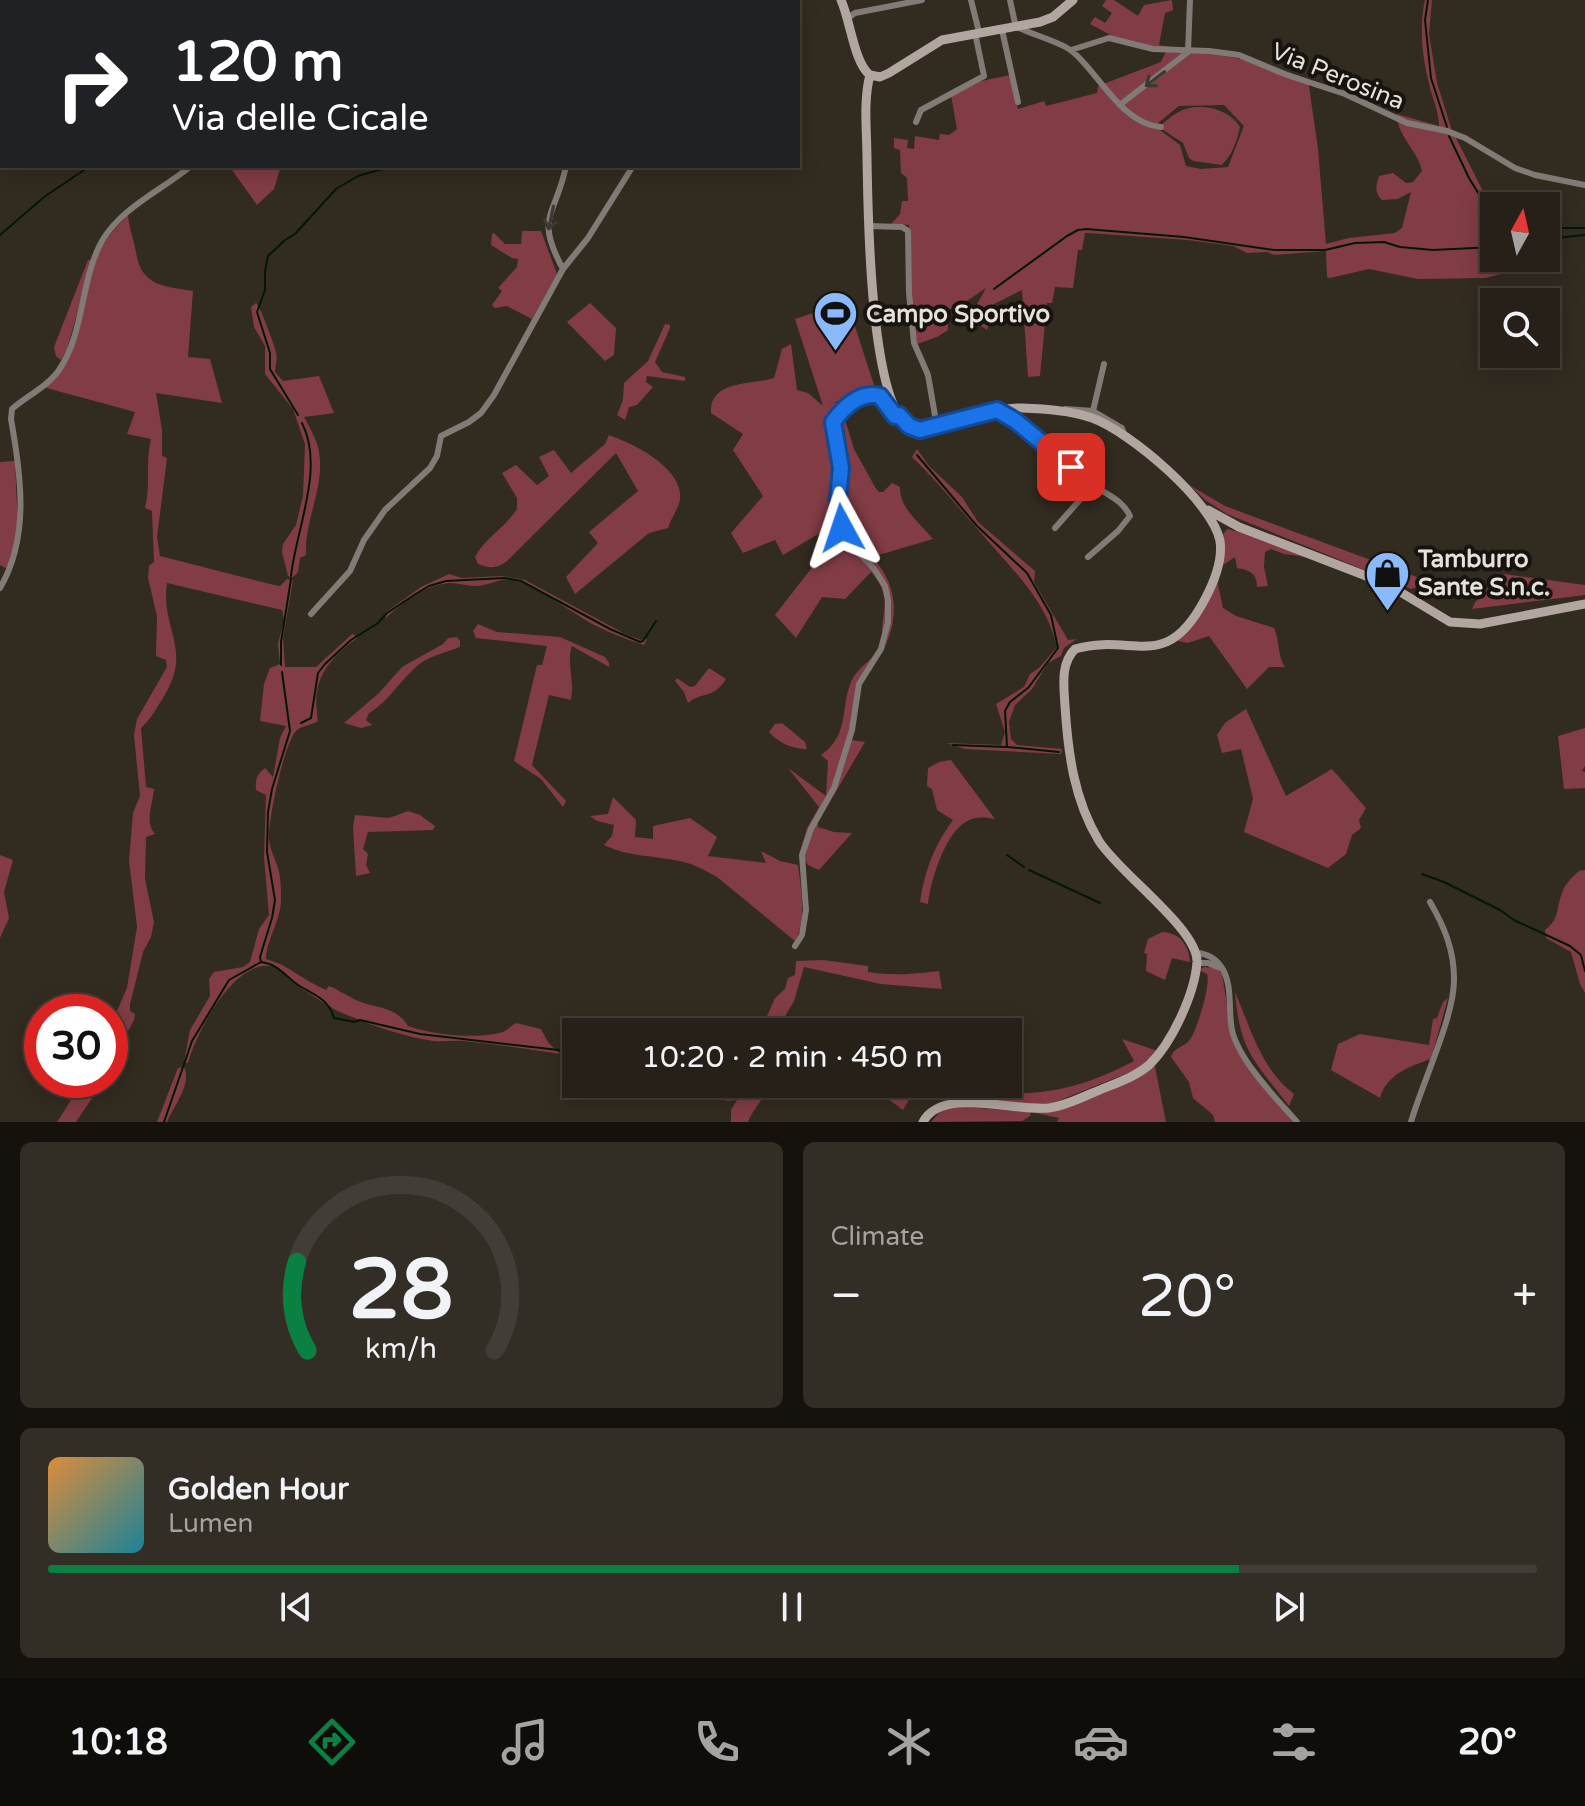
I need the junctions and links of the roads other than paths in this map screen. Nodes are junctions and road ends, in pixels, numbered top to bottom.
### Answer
1 (922, 0) edge
2 (971, 0) edge
3 (1010, 0) edge
4 (1073, 0) edge
5 (1190, 0) edge
6 (841, 1) edge
7 (862, 12) junction
8 (848, 18) junction
9 (1016, 28) junction
10 (1002, 30) junction
11 (977, 33) junction
12 (1071, 50) junction
13 (1188, 52) junction
14 (870, 75) junction
15 (1018, 102) dead end
16 (1121, 104) junction
17 (916, 122) dead end
18 (1161, 127) dead end
19 (188, 168) edge
20 (565, 168) edge
21 (632, 168) edge
22 (1585, 185) edge
23 (868, 226) junction
24 (563, 269) junction
25 (1104, 364) dead end
26 (997, 410) junction
27 (1093, 411) junction
28 (1063, 412) junction
29 (899, 415) junction
30 (937, 427) junction
31 (1125, 437) junction
32 (1093, 485) junction
33 (1201, 506) junction
34 (1214, 522) junction
35 (1233, 524) junction
36 (1055, 528) dead end
37 (1219, 537) junction
38 (1088, 557) dead end
39 (0, 588) edge
40 (1585, 604) edge
41 (311, 614) dead end
42 (1430, 902) dead end
43 (795, 946) dead end
44 (1197, 958) junction
45 (923, 1122) edge
46 (1297, 1122) edge
47 (1411, 1122) edge

1 - 7 street
2 - 11 street
3 - 9 street
4 - 9 street
5 - 13 street
6 - 7 street
6 - 8 street
7 - 8 street
8 - 14 street
9 - 10 street
9 - 12 street
10 - 11 street
10 - 15 street
11 - 14 street
11 - 17 street
12 - 13 street, Via Perosina
12 - 16 street
13 -> 16 street
13 - 22 street, Via Perosina
14 - 23 street
16 - 18 street
19 - 39 street
20 -> 24 street
21 - 24 street
23 - 29 street
23 - 30 street
24 - 41 street
25 - 27 street
26 - 28 street
26 - 30 street
26 - 32 street
27 - 28 street
27 - 31 street
28 - 31 street
29 - 30 street
29 - 43 street
31 - 33 street
32 - 36 street
32 - 38 street
33 - 34 street
33 - 35 street
34 - 35 street
34 - 37 street
35 - 37 street
35 - 40 street
37 - 44 street
42 - 47 street
44 - 45 street
44 - 46 street

